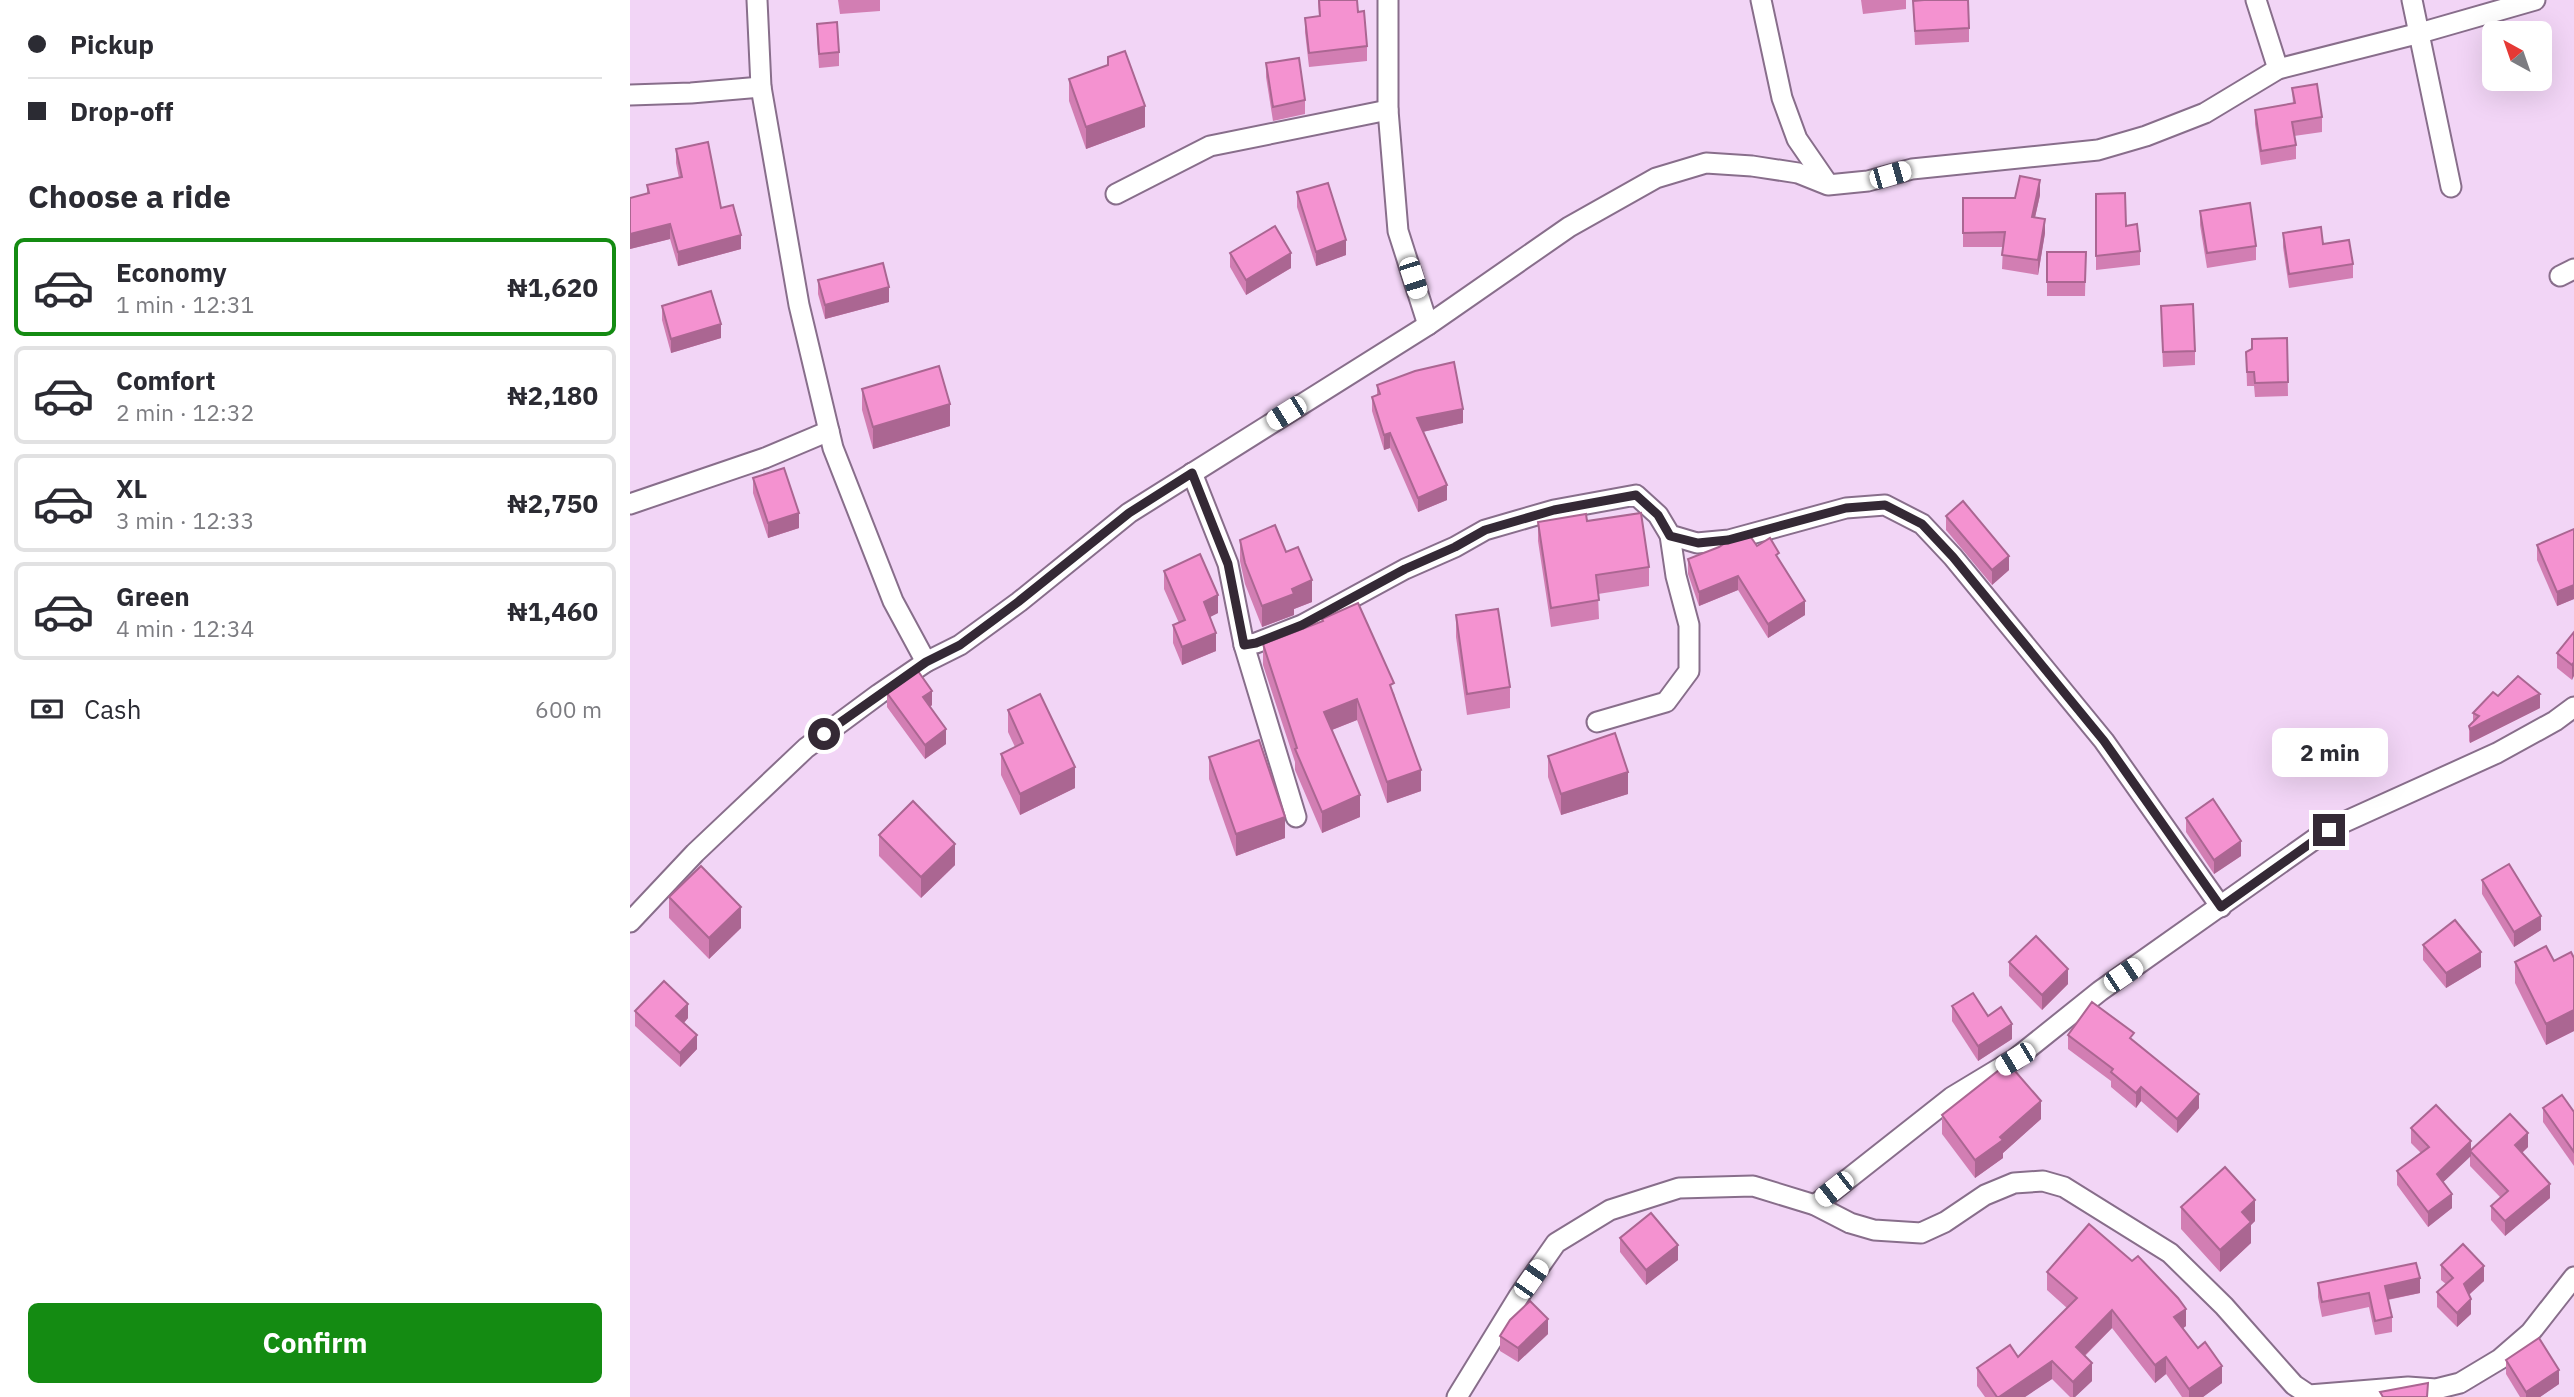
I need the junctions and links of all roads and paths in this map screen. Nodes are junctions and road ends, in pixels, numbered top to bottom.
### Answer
1 (757, 0) edge
2 (1388, 0) edge
3 (1760, 0) edge
4 (2256, 0) edge
5 (2412, 0) edge
6 (2535, 0) edge
7 (2420, 33) junction
8 (2278, 69) junction
9 (761, 87) junction
10 (630, 95) edge
11 (1388, 110) junction
12 (1828, 185) junction
13 (2451, 187) dead end
14 (1116, 194) dead end
15 (1429, 325) junction
16 (829, 431) junction
17 (1192, 473) junction
18 (630, 504) edge
19 (1670, 536) junction
20 (1244, 645) junction
21 (926, 662) junction
22 (2574, 707) edge
23 (1597, 722) dead end
24 (1296, 817) dead end
25 (2221, 907) junction
26 (630, 922) edge
27 (1815, 1205) junction
28 (2574, 1277) edge
29 (2298, 1393) edge
30 (2435, 1393) edge
31 (1459, 1396) edge

1 - 9 street
2 - 11 street
3 - 12 street
4 - 8 street
5 - 7 street
6 - 7 street
7 - 8 street
7 - 13 street
8 - 12 street
9 - 10 street
9 - 16 street
11 - 14 street
11 - 15 street
12 - 15 street
15 - 17 street
16 - 18 street
16 - 21 street
17 - 20 street
17 - 21 street
19 - 20 street
19 - 23 street
19 - 25 street
20 - 24 street
21 - 26 street
22 - 25 street
25 - 27 street
27 - 29 street
27 - 31 street
28 - 30 street
29 - 30 street

